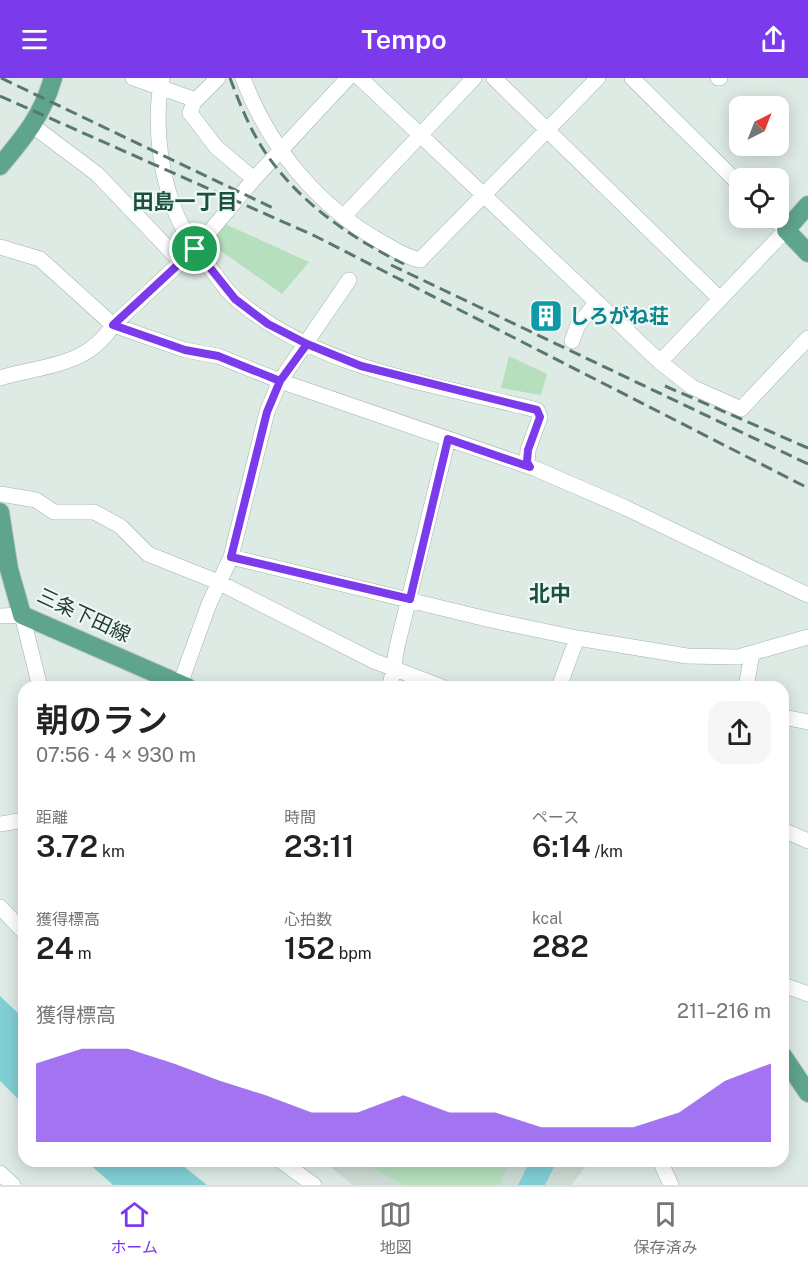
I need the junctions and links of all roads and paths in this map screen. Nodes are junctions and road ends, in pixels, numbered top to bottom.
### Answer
1 (53, 78) edge
2 (133, 78) edge
3 (218, 78) edge
4 (243, 78) edge
5 (348, 78) edge
6 (360, 78) edge
7 (474, 78) edge
8 (494, 78) edge
9 (598, 78) edge
10 (632, 78) edge
11 (161, 84) edge
12 (196, 100) junction
13 (33, 126) junction
14 (548, 131) junction
15 (420, 134) junction
16 (280, 150) junction
17 (0, 166) edge
18 (729, 174) edge
19 (254, 179) junction
20 (485, 196) junction
21 (808, 205) edge
22 (344, 216) junction
23 (789, 217) edge
24 (776, 228) edge
25 (783, 228) edge
26 (0, 247) edge
27 (195, 249) junction
28 (808, 253) edge
29 (181, 262) junction
30 (349, 280) dead end
31 (720, 298) junction
32 (597, 302) junction
33 (113, 325) junction
34 (808, 338) edge
35 (572, 341) dead end
36 (307, 344) junction
37 (660, 362) junction
38 (0, 378) edge
39 (280, 381) junction
40 (448, 439) junction
41 (530, 467) junction
42 (0, 494) edge
43 (0, 512) edge
44 (231, 557) junction
45 (218, 582) junction
46 (808, 595) edge
47 (410, 599) junction
48 (22, 615) junction
49 (0, 616) edge
50 (576, 638) junction
51 (808, 638) edge
52 (752, 654) junction
53 (394, 669) junction
54 (38, 681) edge
55 (171, 681) edge
56 (184, 681) edge
57 (391, 681) edge
58 (426, 681) edge
59 (561, 681) edge
60 (747, 681) edge
61 (789, 718) edge
62 (808, 722) edge
63 (18, 821) edge
64 (0, 825) edge
65 (789, 833) edge
66 (808, 841) edge
67 (0, 907) edge
68 (18, 926) edge
69 (789, 987) edge
70 (808, 994) edge
71 (789, 1065) edge
72 (808, 1093) edge
73 (289, 1167) edge
74 (663, 1167) edge
75 (0, 1173) edge
76 (13, 1185) edge
77 (314, 1185) edge
78 (671, 1185) edge

1 - 13 main road
2 - 11 street
3 - 12 street
4 - 16 street
5 - 16 street
6 - 15 street
7 - 15 street
8 - 14 street
9 - 14 street
10 - 18 street
11 - 12 street
11 - 27 street
12 - 19 street
13 - 17 main road
13 - 29 street
14 - 20 street
14 - 31 street
15 - 20 street
15 - 22 street
16 - 19 street
16 - 22 street
19 - 27 street
20 - 22 street
20 - 32 street
21 - 23 main road
24 - 31 street
25 - 28 main road
26 - 33 street
27 - 29 street
27 - 36 street
29 - 33 street
30 - 36 street
31 - 37 street
32 - 35 street
32 - 37 street
33 - 38 street
33 - 39 street
34 - 37 street
36 - 39 street
36 - 41 street
39 - 40 street
39 - 44 street
40 - 41 street
40 - 47 street
41 - 46 street
42 - 45 street
43 - 48 main road, 三条下田線
44 - 45 street
44 - 47 street
45 - 53 street
45 - 56 street
47 - 50 street
47 - 53 street
48 - 49 street
48 - 54 street
48 - 55 main road, 三条下田線
50 - 52 street
50 - 59 street
51 - 52 street
52 - 60 street
53 - 57 street
53 - 58 street
61 - 62 street
63 - 64 street
65 - 66 street
67 - 68 street
69 - 70 street
71 - 72 main road
73 - 77 street
74 - 78 street
75 - 76 street

